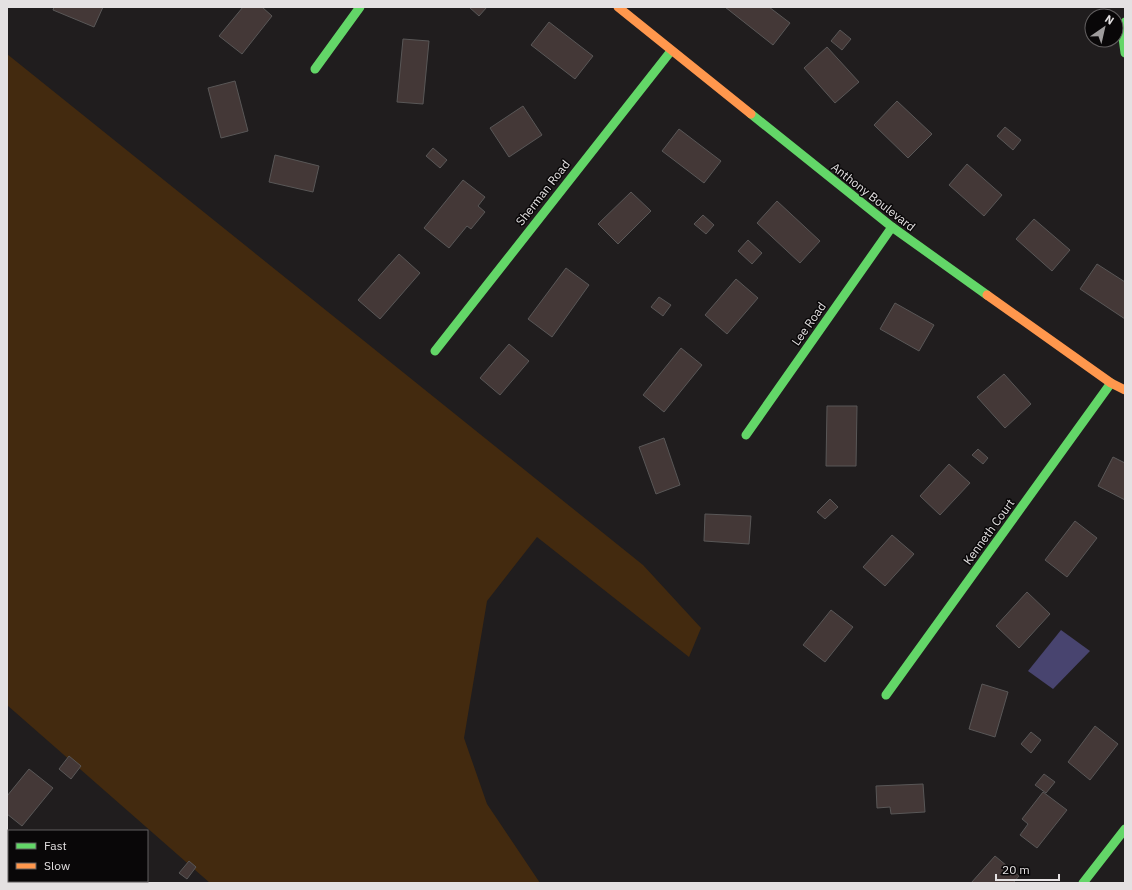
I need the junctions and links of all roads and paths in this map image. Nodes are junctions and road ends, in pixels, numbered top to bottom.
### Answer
1 (360, 7) edge
2 (618, 7) edge
3 (1125, 22) edge
4 (671, 51) junction
5 (1125, 53) edge
6 (316, 69) dead end
7 (892, 227) junction
8 (435, 350) dead end
9 (1111, 383) junction
10 (1125, 390) edge
11 (746, 435) dead end
12 (886, 695) dead end
13 (1125, 829) edge
14 (1083, 883) edge

1 - 6 street
2 - 4 street, Anthony Boulevard
3 - 5 street
4 - 7 street, Anthony Boulevard
4 - 8 street, Sherman Road
7 - 9 street, Anthony Boulevard
7 - 11 street, Lee Road
9 - 10 street, Anthony Boulevard
9 - 12 street, Kenneth Court
13 - 14 street

